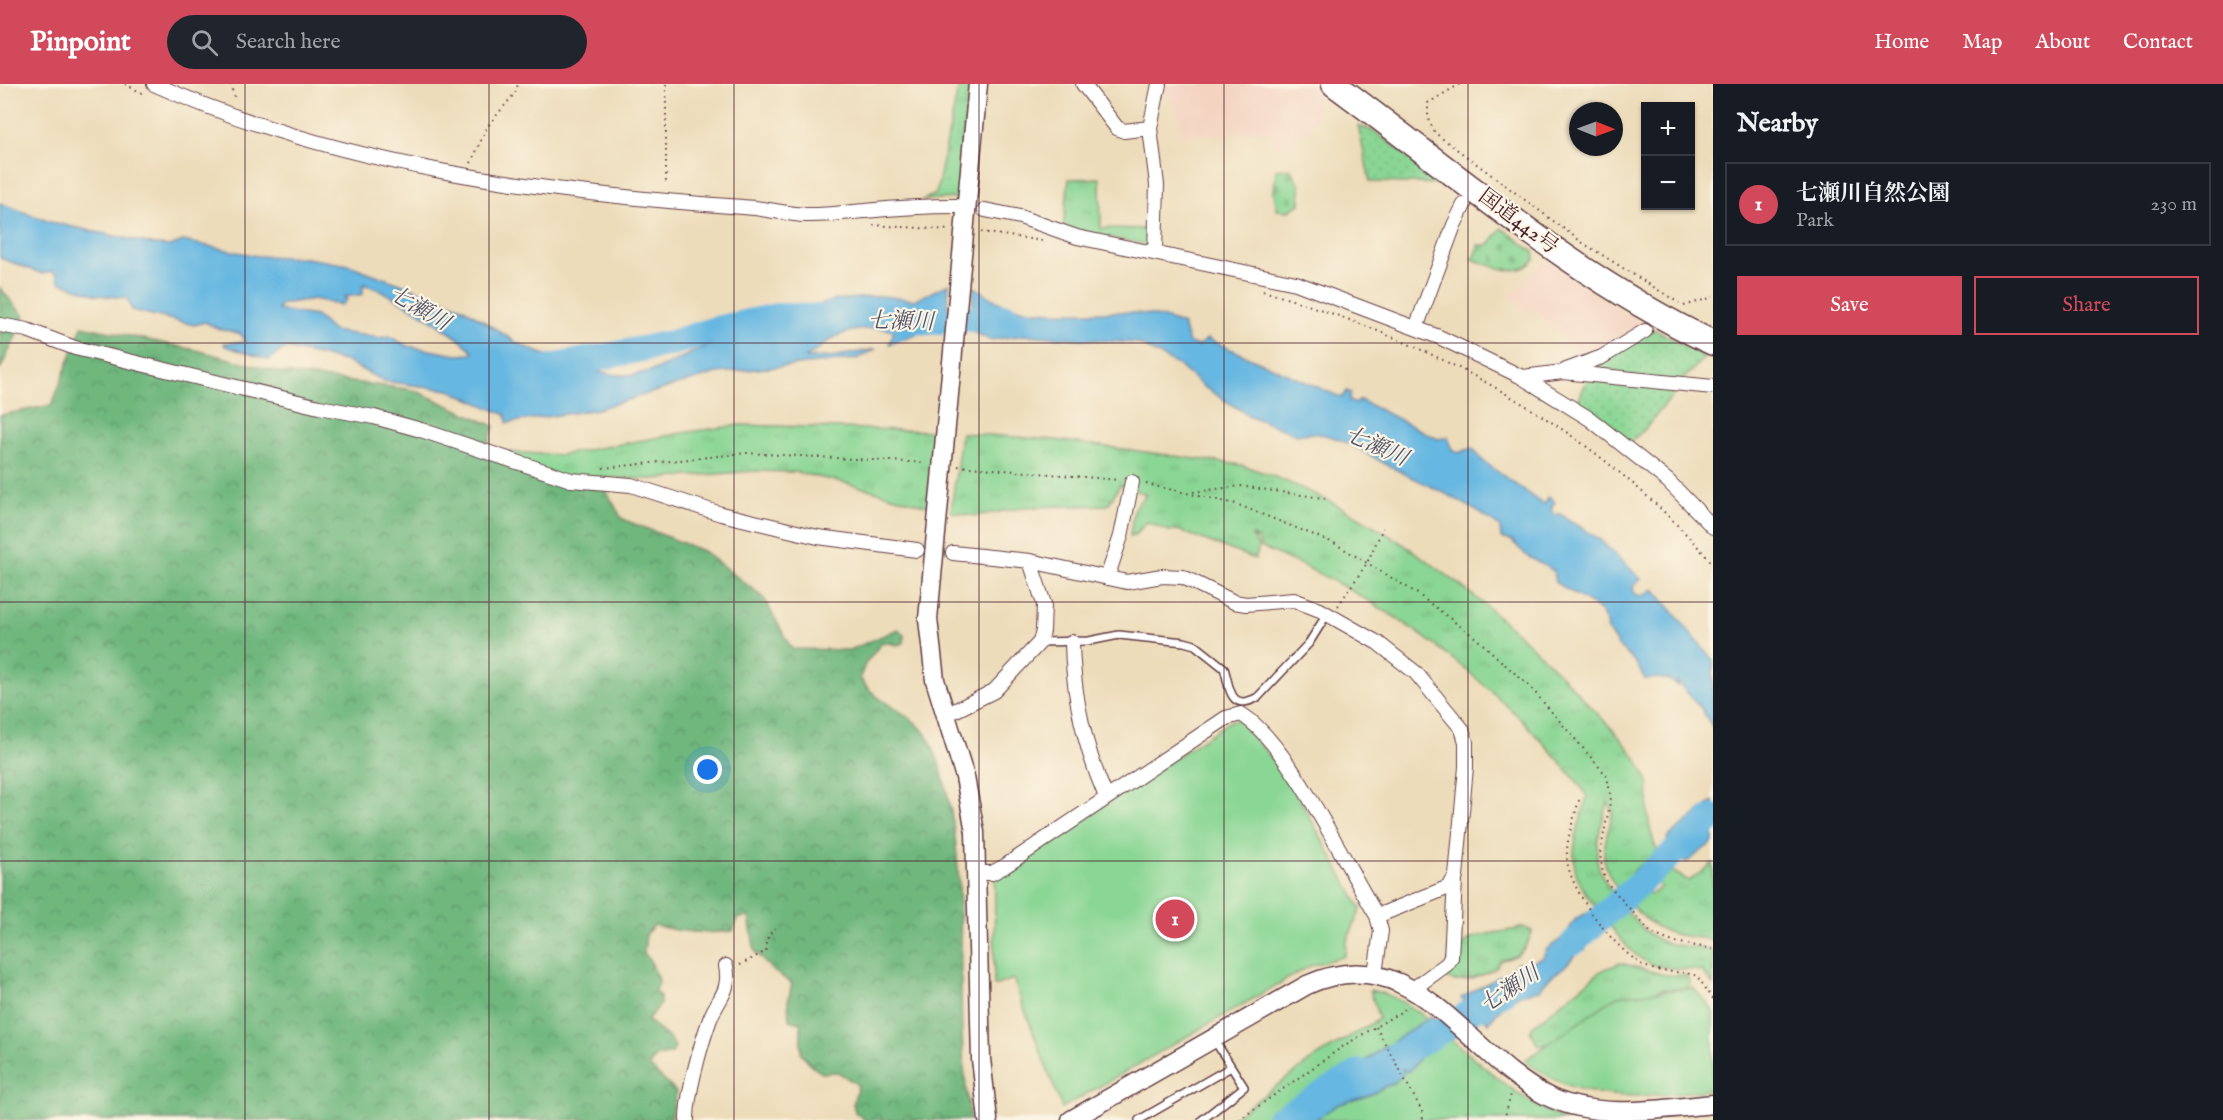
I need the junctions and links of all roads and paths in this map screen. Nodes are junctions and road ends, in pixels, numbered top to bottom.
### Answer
1 (154, 84) edge
2 (518, 84) edge
3 (666, 84) edge
4 (978, 84) edge
5 (1083, 84) edge
6 (1159, 84) edge
7 (1334, 84) edge
8 (1460, 84) edge
9 (1150, 128) junction
10 (471, 163) dead end
11 (666, 191) dead end
12 (1464, 205) dead end
13 (956, 206) dead end
14 (985, 210) dead end
15 (1155, 252) junction
16 (1713, 297) edge
17 (0, 325) edge
18 (1416, 328) junction
19 (1645, 331) dead end
20 (1713, 343) edge
21 (1563, 372) junction
22 (1523, 377) junction
23 (1713, 387) edge
24 (941, 460) junction
25 (598, 468) dead end
26 (1028, 473) dead end
27 (1132, 482) dead end
28 (1190, 493) dead end
29 (1329, 499) dead end
30 (1713, 526) edge
31 (1383, 528) dead end
32 (917, 550) dead end
33 (953, 553) dead end
34 (1030, 561) junction
35 (1107, 578) junction
36 (1348, 592) dead end
37 (1327, 614) junction
38 (1040, 642) junction
39 (1072, 642) junction
40 (1238, 707) junction
41 (944, 716) junction
42 (1106, 797) junction
43 (1579, 800) dead end
44 (978, 873) junction
45 (1455, 880) junction
46 (1377, 915) junction
47 (777, 926) dead end
48 (726, 969) joint
49 (1375, 974) junction
50 (1413, 997) junction
51 (1713, 999) edge
52 (1376, 1026) junction
53 (1213, 1039) junction
54 (1231, 1067) junction
55 (1515, 1087) dead end
56 (1713, 1104) edge
57 (687, 1120) edge
58 (988, 1120) edge
59 (1071, 1120) edge
60 (1140, 1120) edge
61 (1202, 1120) edge
62 (1239, 1120) edge
63 (1423, 1120) edge
64 (1504, 1120) edge

1 - 13 street
2 - 10 path
3 - 11 path
4 - 24 street
5 - 9 street
6 - 9 street
7 - 20 highway, 国道442号
8 - 16 path
9 - 15 street
12 - 18 street
14 - 15 street
15 - 18 street
17 - 32 street
18 - 22 street
19 - 21 street
21 - 22 street
21 - 23 street
22 - 30 street
24 - 25 path
24 - 26 path
24 - 41 street
27 - 35 street
28 - 29 path
31 - 36 path
33 - 34 street
34 - 35 street
34 - 38 street
35 - 37 street
37 - 40 lane
37 - 45 street
38 - 39 lane
38 - 41 street
39 - 40 lane
39 - 42 street
40 - 42 street
40 - 46 street
41 - 44 street
42 - 44 street
43 - 51 path
44 - 58 street
45 - 46 street
45 - 50 street
46 - 49 street
47 - 48 path
48 - 57 street
49 - 50 street
49 - 53 street
50 - 52 path
50 - 56 street
52 - 62 path
52 - 63 path
53 - 54 lane
53 - 59 street
54 - 60 lane
54 - 61 lane
55 - 64 path

